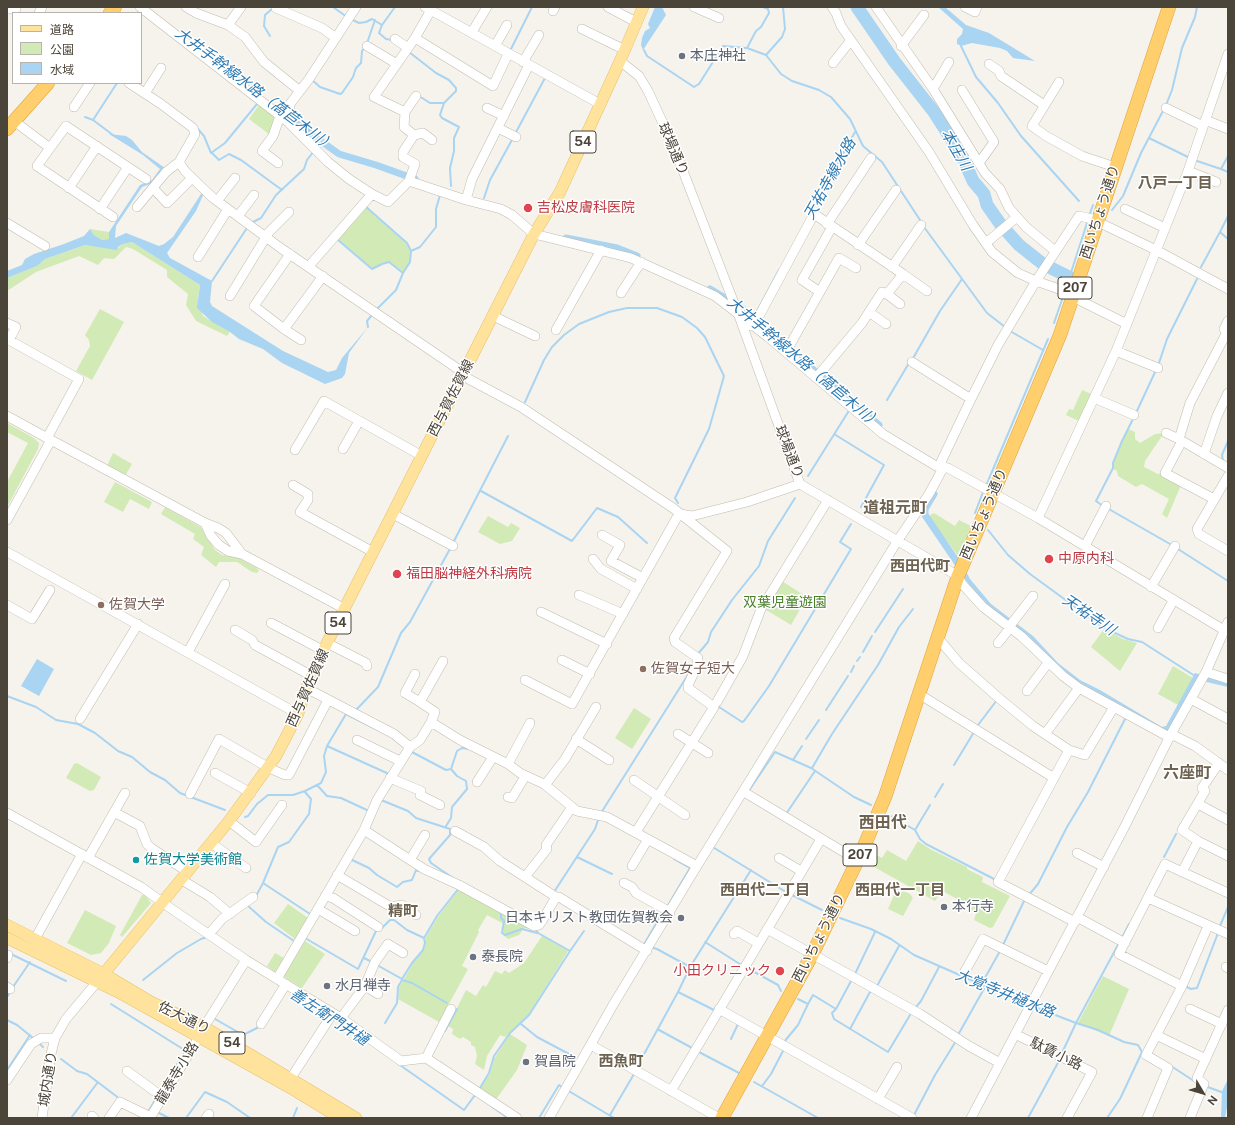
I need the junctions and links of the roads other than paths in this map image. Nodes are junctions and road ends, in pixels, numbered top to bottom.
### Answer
1 (140, 7) edge
2 (186, 7) edge
3 (241, 7) edge
4 (356, 7) edge
5 (487, 7) edge
6 (608, 7) edge
7 (643, 7) edge
8 (694, 7) edge
9 (832, 7) edge
10 (876, 7) edge
11 (965, 7) edge
12 (977, 7) edge
13 (1169, 7) edge
14 (276, 8) dead end
15 (198, 10) edge
16 (435, 10) edge
17 (924, 15) dead end
18 (719, 18) dead end
19 (636, 22) junction
20 (228, 25) junction
21 (507, 25) dead end
22 (582, 29) dead end
23 (472, 32) junction
24 (539, 35) dead end
25 (336, 38) junction
26 (415, 38) junction
27 (395, 39) dead end
28 (850, 40) junction
29 (367, 46) dead end
30 (495, 46) junction
31 (901, 46) junction
32 (406, 50) junction
33 (625, 50) junction
34 (508, 54) junction
35 (1227, 59) edge
36 (620, 61) junction
37 (833, 62) dead end
38 (949, 62) dead end
39 (397, 64) junction
40 (526, 64) junction
41 (989, 64) dead end
42 (161, 68) dead end
43 (1059, 82) dead end
44 (47, 84) edge
45 (89, 84) edge
46 (131, 84) edge
47 (933, 89) junction
48 (962, 90) dead end
49 (300, 91) junction
50 (145, 93) junction
51 (416, 96) dead end
52 (600, 104) junction
53 (1044, 105) junction
54 (74, 107) dead end
55 (486, 108) dead end
56 (1166, 108) dead end
57 (405, 112) junction
58 (280, 116) junction
59 (504, 116) junction
60 (289, 118) junction
61 (1204, 123) junction
62 (11, 125) edge
63 (498, 128) junction
64 (1228, 129) edge
65 (414, 135) junction
66 (514, 136) dead end
67 (432, 140) dead end
68 (97, 146) junction
69 (50, 148) junction
70 (872, 158) dead end
71 (179, 162) junction
72 (278, 163) dead end
73 (979, 163) junction
74 (128, 167) junction
75 (1115, 167) junction
76 (1188, 171) junction
77 (192, 178) junction
78 (235, 178) dead end
79 (410, 178) junction
80 (146, 179) dead end
81 (1216, 182) dead end
82 (69, 188) junction
83 (153, 188) junction
84 (896, 190) dead end
85 (372, 194) junction
86 (254, 195) dead end
87 (467, 196) junction
88 (217, 201) junction
89 (136, 207) dead end
90 (100, 209) junction
91 (228, 209) junction
92 (1125, 209) dead end
93 (289, 212) dead end
94 (238, 216) junction
95 (113, 217) dead end
96 (1016, 217) junction
97 (1092, 220) junction
98 (7, 223) edge
99 (921, 226) dead end
100 (830, 227) junction
101 (1165, 228) junction
102 (534, 234) junction
103 (266, 237) junction
104 (986, 243) junction
105 (858, 245) junction
106 (45, 246) dead end
107 (601, 250) junction
108 (1156, 250) junction
109 (1056, 251) junction
110 (290, 254) junction
111 (198, 257) dead end
112 (641, 262) junction
113 (309, 266) junction
114 (892, 267) junction
115 (856, 268) dead end
116 (903, 274) junction
117 (323, 276) junction
118 (1036, 281) junction
119 (1228, 288) edge
120 (820, 292) junction
121 (927, 292) dead end
122 (1068, 292) junction
123 (621, 293) dead end
124 (887, 294) junction
125 (230, 296) dead end
126 (900, 304) dead end
127 (869, 312) junction
128 (493, 316) junction
129 (739, 316) junction
130 (1228, 321) edge
131 (754, 322) junction
132 (7, 323) edge
133 (886, 324) dead end
134 (1127, 324) junction
135 (284, 329) junction
136 (556, 330) dead end
137 (1227, 332) edge
138 (535, 336) dead end
139 (301, 340) dead end
140 (788, 349) junction
141 (1116, 350) junction
142 (912, 362) dead end
143 (1157, 368) dead end
144 (819, 374) junction
145 (463, 376) junction
146 (1228, 393) edge
147 (1094, 398) junction
148 (971, 399) junction
149 (1134, 415) dead end
150 (7, 416) edge
151 (359, 421) junction
152 (1166, 433) dead end
153 (49, 439) junction
154 (1180, 440) junction
155 (342, 449) dead end
156 (295, 450) dead end
157 (1204, 454) junction
158 (422, 456) junction
159 (942, 466) junction
160 (1228, 468) edge
161 (1228, 476) edge
162 (800, 484) junction
163 (293, 485) dead end
164 (987, 490) junction
165 (1214, 499) junction
166 (828, 500) junction
167 (1106, 507) dead end
168 (393, 514) junction
169 (680, 514) junction
170 (1038, 518) junction
171 (7, 520) edge
172 (205, 523) junction
173 (602, 535) dead end
174 (898, 540) junction
175 (452, 545) dead end
176 (1085, 546) junction
177 (1174, 546) dead end
178 (1228, 551) edge
179 (7, 552) edge
180 (373, 552) junction
181 (242, 554) junction
182 (593, 559) dead end
183 (958, 576) junction
184 (643, 578) junction
185 (225, 584) dead end
186 (1151, 587) junction
187 (637, 589) junction
188 (50, 590) dead end
189 (579, 595) dead end
190 (1033, 596) dead end
191 (1173, 601) junction
192 (7, 605) edge
193 (345, 609) junction
194 (540, 612) dead end
195 (623, 614) junction
196 (270, 623) dead end
197 (138, 624) junction
198 (1011, 625) junction
199 (1158, 628) dead end
200 (235, 630) dead end
201 (1225, 633) edge
202 (938, 638) junction
203 (998, 643) dead end
204 (607, 644) junction
205 (326, 647) junction
206 (188, 652) junction
207 (562, 660) dead end
208 (442, 661) dead end
209 (1048, 663) junction
210 (366, 666) dead end
211 (415, 674) dead end
212 (590, 674) junction
213 (312, 676) junction
214 (1204, 676) junction
215 (1228, 679) edge
216 (525, 680) dead end
217 (306, 688) junction
218 (1079, 688) junction
219 (1027, 691) dead end
220 (920, 694) junction
221 (1191, 699) junction
222 (328, 700) junction
223 (420, 702) junction
224 (717, 702) dead end
225 (596, 707) dead end
226 (1114, 708) junction
227 (298, 714) junction
228 (80, 719) dead end
229 (1228, 719) edge
230 (432, 722) junction
231 (530, 723) dead end
232 (678, 734) dead end
233 (1045, 734) junction
234 (1170, 735) junction
235 (576, 738) junction
236 (357, 740) dead end
237 (691, 744) junction
238 (409, 750) junction
239 (1069, 750) junction
240 (708, 753) dead end
241 (491, 759) junction
242 (398, 760) dead end
243 (609, 760) dead end
244 (1219, 763) junction
245 (508, 764) junction
246 (269, 768) junction
247 (1228, 770) edge
248 (216, 773) dead end
249 (390, 778) junction
250 (1054, 778) junction
251 (523, 780) dead end
252 (634, 780) dead end
253 (477, 782) dead end
254 (546, 785) junction
255 (125, 793) dead end
256 (251, 793) junction
257 (190, 794) dead end
258 (746, 794) junction
259 (658, 796) junction
260 (508, 797) dead end
261 (1198, 804) junction
262 (282, 805) dead end
263 (440, 805) dead end
264 (571, 810) junction
265 (114, 812) junction
266 (7, 813) edge
267 (685, 815) dead end
268 (1228, 820) edge
269 (229, 821) junction
270 (364, 830) junction
271 (455, 831) dead end
272 (636, 832) junction
273 (425, 835) dead end
274 (821, 839) junction
275 (1198, 841) junction
276 (647, 842) junction
277 (211, 843) junction
278 (1077, 853) dead end
279 (85, 856) junction
280 (1228, 856) edge
281 (779, 858) dead end
282 (410, 860) junction
283 (857, 860) junction
284 (694, 865) junction
285 (632, 866) dead end
286 (1104, 867) junction
287 (246, 868) dead end
288 (801, 872) junction
289 (1182, 872) junction
290 (337, 875) junction
291 (185, 876) junction
292 (525, 877) junction
293 (624, 883) dead end
294 (1228, 893) edge
295 (554, 895) junction
296 (325, 896) junction
297 (253, 897) dead end
298 (1148, 898) junction
299 (160, 901) junction
300 (318, 909) junction
301 (667, 910) junction
302 (230, 914) junction
303 (416, 915) dead end
304 (1076, 920) junction
305 (7, 925) edge
306 (1208, 926) junction
307 (378, 927) dead end
308 (767, 929) junction
309 (355, 931) dead end
310 (734, 934) dead end
311 (1228, 934) edge
312 (211, 935) junction
313 (7, 938) edge
314 (35, 939) junction
315 (758, 943) junction
316 (1125, 943) junction
317 (648, 948) junction
318 (403, 953) dead end
319 (812, 955) junction
320 (245, 962) junction
321 (1048, 972) junction
322 (964, 973) dead end
323 (100, 978) junction
324 (277, 979) junction
325 (284, 986) junction
326 (364, 986) junction
327 (1182, 986) junction
328 (378, 994) dead end
329 (451, 1009) dead end
330 (719, 1009) junction
331 (1190, 1009) dead end
332 (1228, 1010) edge
333 (334, 1016) junction
334 (261, 1024) dead end
335 (1222, 1024) junction
336 (202, 1032) junction
337 (1015, 1034) junction
338 (1156, 1035) junction
339 (767, 1036) junction
340 (55, 1038) junction
341 (591, 1045) junction
342 (426, 1058) junction
343 (1206, 1058) junction
344 (1000, 1063) junction
345 (11, 1064) edge
346 (897, 1067) dead end
347 (127, 1071) dead end
348 (291, 1078) junction
349 (7, 1080) edge
350 (671, 1091) junction
351 (157, 1092) dead end
352 (878, 1099) junction
353 (151, 1114) edge
354 (42, 1118) edge
355 (108, 1118) edge
356 (161, 1118) edge
357 (340, 1118) edge
358 (356, 1118) edge
359 (517, 1118) edge
360 (549, 1118) edge
361 (719, 1118) edge
362 (722, 1118) edge
363 (912, 1118) edge
364 (971, 1118) edge
365 (1067, 1118) edge
366 (1147, 1118) edge
367 (1190, 1118) edge

1 - 58 street
2 - 15 street
3 - 20 street
4 - 25 street
5 - 23 street
6 - 19 street
7 - 19 main road, 54
8 - 18 street
9 - 28 street
10 - 31 street
11 - 12 street
13 - 75 highway, 西いちょう通り / 207
14 - 25 street
15 - 20 street
16 - 23 street
16 - 26 street
17 - 31 street
19 - 33 main road, 54
20 - 49 street
21 - 30 street
22 - 33 street
23 - 30 street
24 - 40 street
25 - 49 street
26 - 32 street
26 - 34 street
27 - 32 street
28 - 37 street
28 - 104 street
29 - 39 street
30 - 34 street
31 - 47 street
32 - 39 street
33 - 36 main road, 54
34 - 40 street
35 - 61 street
36 - 52 main road, 54
36 - 129 street, 球場通り
38 - 47 street
39 - 57 street
40 - 52 street
40 - 59 street
41 - 53 street
42 - 50 street
43 - 53 street
44 - 62 highway
45 - 54 street
46 - 50 street
47 - 73 street
48 - 73 street
49 - 60 street
50 - 71 street
51 - 57 street
52 - 102 main road, 54
53 - 75 street
55 - 59 street
56 - 61 street
57 - 65 street
58 - 60 street
58 - 72 street
59 - 63 street
60 - 85 street
61 - 64 street
61 - 76 street
62 - 69 street
63 - 66 street
63 - 87 street
65 - 67 street
65 - 79 street
68 - 69 street
68 - 74 street
68 - 82 street
69 - 82 street
70 - 100 street
71 - 77 street
71 - 83 street
73 - 96 street
74 - 80 street
74 - 90 street
75 - 97 highway, 西いちょう通り / 207
76 - 81 street
76 - 101 street
77 - 83 street
77 - 88 street
78 - 88 street
79 - 85 street
79 - 87 street
82 - 90 street
83 - 89 street
84 - 105 street
85 - 113 street
86 - 94 street
87 - 102 street
88 - 91 street
90 - 95 street
91 - 94 street
91 - 111 street
92 - 101 street
93 - 103 street
94 - 103 street
96 - 104 street
96 - 109 street
97 - 108 street
97 - 109 street
97 - 122 highway, 西いちょう通り / 207
98 - 106 street
99 - 114 street
100 - 105 street
100 - 120 street
100 - 131 street
101 - 108 street
102 - 107 street
102 - 128 main road, 西与賀佐賀線 / 54
103 - 110 street
103 - 125 street
104 - 118 street
105 - 114 street
107 - 112 street
107 - 136 street
108 - 119 street
108 - 134 street
109 - 118 street
110 - 113 street
110 - 135 street
112 - 123 street
112 - 129 street
113 - 117 street
114 - 116 street
115 - 120 street
116 - 121 street
116 - 124 street
117 - 135 street
117 - 145 street
118 - 122 street
118 - 148 street
120 - 140 street
122 - 134 street
122 - 164 highway, 西いちょう通り / 207
124 - 126 street
124 - 127 street
127 - 133 street
127 - 144 street
128 - 138 street
128 - 145 main road, 西与賀佐賀線 / 54
129 - 131 street
129 - 162 street, 球場通り
130 - 137 street
131 - 140 street
132 - 153 street
134 - 141 street
135 - 139 street
137 - 154 street
140 - 144 street
141 - 143 street
141 - 147 street
142 - 148 street
144 - 159 street
145 - 158 main road, 西与賀佐賀線 / 54
145 - 169 street
146 - 157 street
147 - 149 street
147 - 170 street
148 - 159 street
150 - 153 street
151 - 155 street
151 - 156 street
151 - 158 street
152 - 154 street
153 - 171 street
153 - 172 street
154 - 157 street
154 - 165 street
157 - 160 street
158 - 168 main road, 西与賀佐賀線 / 54
159 - 164 street
159 - 174 street
161 - 165 street
162 - 166 street, 球場通り
162 - 169 street
163 - 180 street
164 - 170 street
164 - 183 highway, 西いちょう通り / 207
165 - 178 street
166 - 174 street, 球場通り
166 - 224 street
167 - 176 street
168 - 175 street
168 - 180 main road, 西与賀佐賀線 / 54
169 - 184 street
169 - 237 street
170 - 176 street
172 - 181 street
172 - 181 street
173 - 184 street
174 - 183 street, 球場通り
174 - 258 street
176 - 186 street
177 - 186 street
179 - 197 street
180 - 193 main road, 西与賀佐賀線 / 54
181 - 193 street
182 - 187 street
183 - 198 street
183 - 202 highway, 西いちょう通り / 207
184 - 187 street
185 - 206 street
186 - 191 street
187 - 195 street
188 - 192 street
189 - 195 street
190 - 198 street
191 - 199 street
191 - 201 street
193 - 205 main road, 西与賀佐賀線 / 54
194 - 204 street
195 - 204 street
196 - 205 street
197 - 206 street
197 - 228 street
198 - 203 street
198 - 209 street
200 - 213 street
201 - 214 street
202 - 220 highway, 西いちょう通り / 207
202 - 233 street
204 - 212 street
205 - 210 street
205 - 213 main road, 西与賀佐賀線 / 54
206 - 227 street
207 - 212 street
208 - 223 street
209 - 218 street
209 - 219 street
211 - 223 street
212 - 216 street
213 - 217 main road, 西与賀佐賀線 / 54
214 - 215 street
214 - 221 street
217 - 222 street
217 - 227 main road, 西与賀佐賀線 / 54
218 - 226 street
218 - 233 street
220 - 250 street
220 - 283 highway, 西いちょう通り / 207
221 - 229 street
221 - 234 street
222 - 238 street
222 - 246 street
223 - 230 street
225 - 235 street
226 - 234 street
226 - 239 street
227 - 246 main road, 西与賀佐賀線 / 54
230 - 238 street
230 - 241 street
231 - 245 street
232 - 237 street
233 - 239 street
234 - 244 street
234 - 286 street
235 - 243 street
235 - 254 street
236 - 242 street
237 - 240 street
237 - 259 street
238 - 249 street
239 - 250 street
241 - 245 street
241 - 253 street
244 - 247 street
244 - 261 street
245 - 254 street
246 - 256 main road, 西与賀佐賀線 / 54
246 - 257 street
248 - 256 street
249 - 263 street
249 - 270 street
250 - 304 street
251 - 260 street
252 - 259 street
254 - 264 street
255 - 265 street
256 - 269 main road, 西与賀佐賀線 / 54
258 - 274 street
258 - 284 street
259 - 267 street
259 - 272 street
261 - 268 street
261 - 275 street
262 - 269 street
264 - 272 street
264 - 292 street
265 - 279 street
265 - 291 street
266 - 279 street
269 - 277 main road, 西与賀佐賀線 / 54
270 - 282 street
270 - 290 street
271 - 292 street
272 - 276 street
273 - 282 street
274 - 283 street
274 - 288 street
275 - 280 street
275 - 289 street
276 - 284 street
276 - 285 street
277 - 287 street
277 - 291 main road, 西与賀佐賀線 / 54
278 - 286 street
279 - 299 street
279 - 314 street
281 - 288 street
282 - 295 street
283 - 319 highway, 西いちょう通り / 207
284 - 301 street
286 - 304 street
288 - 308 street
289 - 294 street
289 - 298 street
290 - 296 street
290 - 303 street
291 - 299 main road, 西与賀佐賀線 / 54
291 - 302 street
292 - 295 street
293 - 301 street
295 - 317 street
296 - 300 street
296 - 307 street
297 - 302 street
298 - 306 street
298 - 316 street
299 - 312 street
299 - 323 main road, 西与賀佐賀線 / 54
300 - 309 street
300 - 324 street
301 - 317 street
302 - 312 street
304 - 316 street
304 - 321 street
305 - 314 main road, 佐大通り
306 - 311 street
306 - 327 street
308 - 315 street
308 - 319 street
310 - 315 street
312 - 320 street
313 - 323 main road, 佐大通り
314 - 323 main road, 佐大通り
315 - 330 street
316 - 327 street
317 - 341 street
318 - 326 street
319 - 339 highway, 西いちょう通り / 207
319 - 344 street
320 - 324 street
320 - 336 street, 龍泰寺小路
321 - 322 street
321 - 337 street
323 - 336 main road, 佐大通り / 54
323 - 340 street, 城内通り
324 - 325 street
325 - 333 street
325 - 334 street
326 - 328 street
326 - 333 street
327 - 338 street
329 - 342 street
330 - 339 street
330 - 350 street
331 - 335 street
332 - 335 street
333 - 342 street
333 - 348 street
335 - 343 street
336 - 348 main road, 佐大通り / 54
336 - 353 street, 龍泰寺小路
336 - 357 main road, 佐大通り / 54
337 - 344 street
337 - 365 street, 駄賃小路
338 - 343 street
338 - 366 street
339 - 352 street
339 - 362 highway, 西いちょう通り / 207
340 - 345 street
340 - 354 street, 城内通り
341 - 350 street
341 - 360 street
342 - 359 street
343 - 367 street
344 - 364 street
345 - 349 street
346 - 352 street
347 - 351 street
348 - 358 main road, 佐大通り / 54
350 - 361 street
352 - 363 street
353 - 355 street
353 - 356 street

